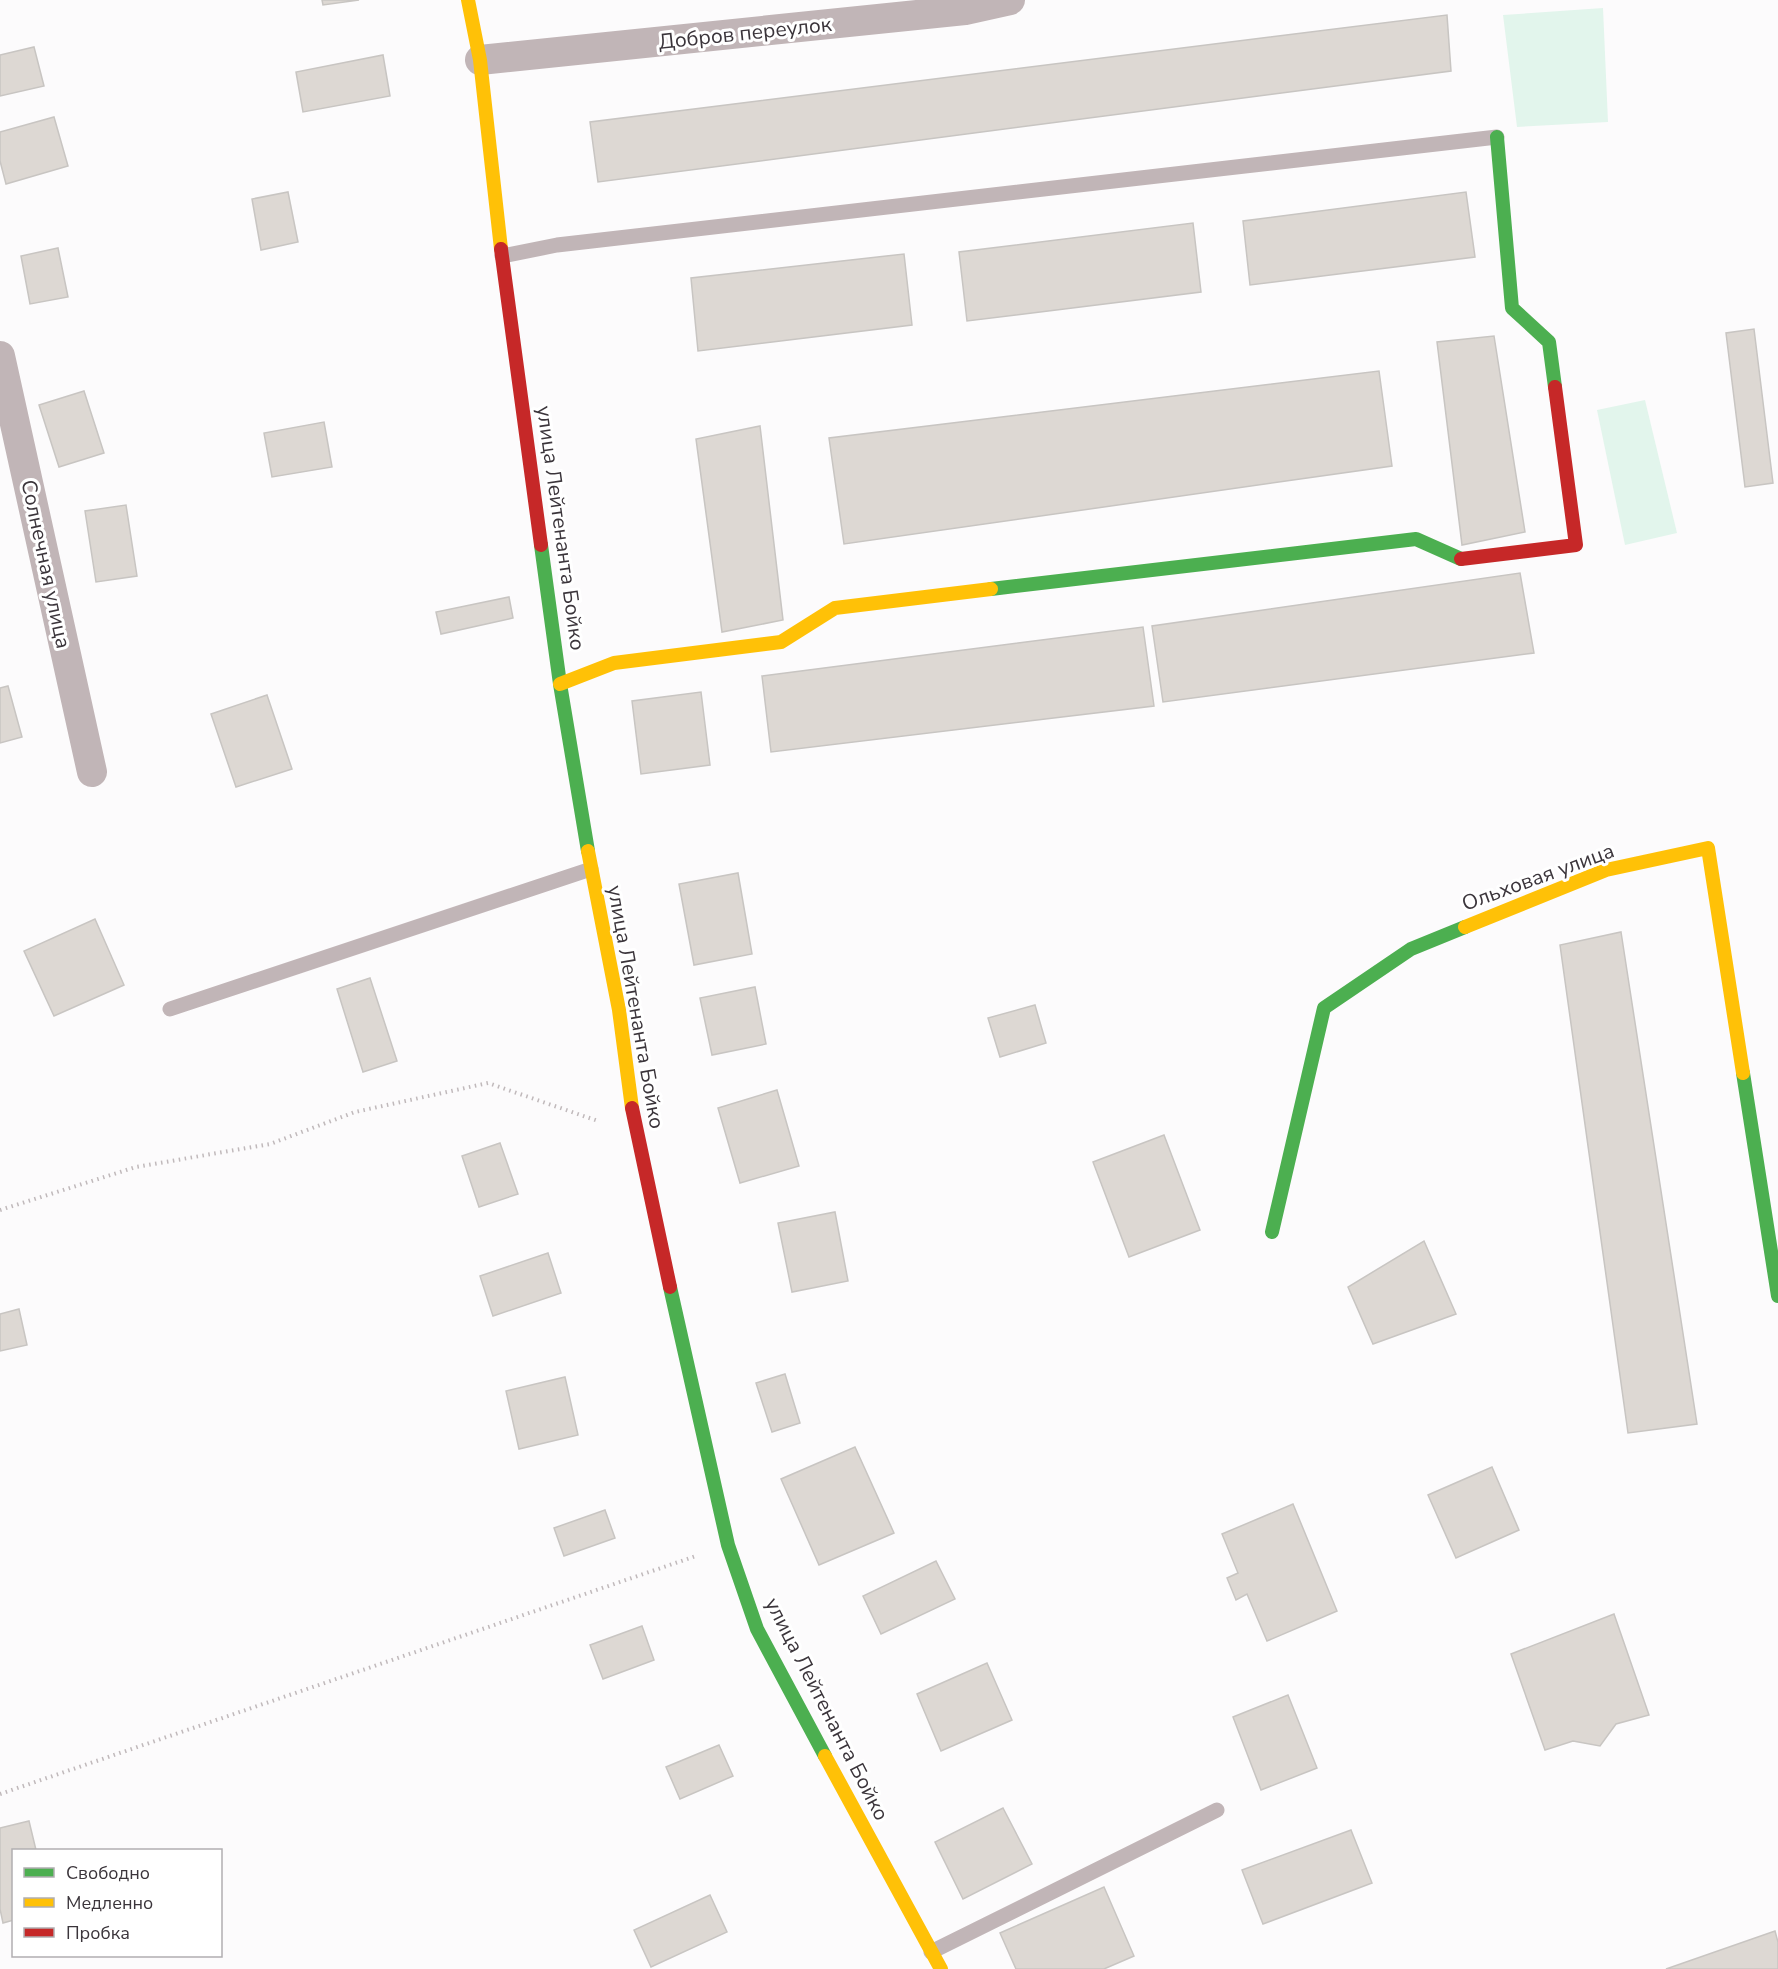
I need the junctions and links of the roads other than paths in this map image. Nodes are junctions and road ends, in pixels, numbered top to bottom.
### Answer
1 (468, 0) edge
2 (1010, 0) edge
3 (964, 5) edge
4 (480, 60) junction
5 (1497, 137) joint
6 (502, 256) junction
7 (0, 356) edge
8 (560, 684) junction
9 (92, 772) dead end
10 (591, 869) junction
11 (170, 1009) dead end
12 (1272, 1232) dead end
13 (1778, 1296) edge
14 (1216, 1810) dead end
15 (931, 1952) junction
16 (941, 1969) edge

1 - 4 street, улица Лейтенанта Бойко
2 - 3 street, Добров переулок
3 - 4 street, Добров переулок
4 - 6 street, улица Лейтенанта Бойко
5 - 6 lane
5 - 8 street
6 - 8 street, улица Лейтенанта Бойко
7 - 9 street, Солнечная улица
8 - 10 street, улица Лейтенанта Бойко
10 - 11 lane
10 - 15 street, улица Лейтенанта Бойко
12 - 13 street, Ольховая улица
14 - 15 lane
15 - 16 street, улица Лейтенанта Бойко

